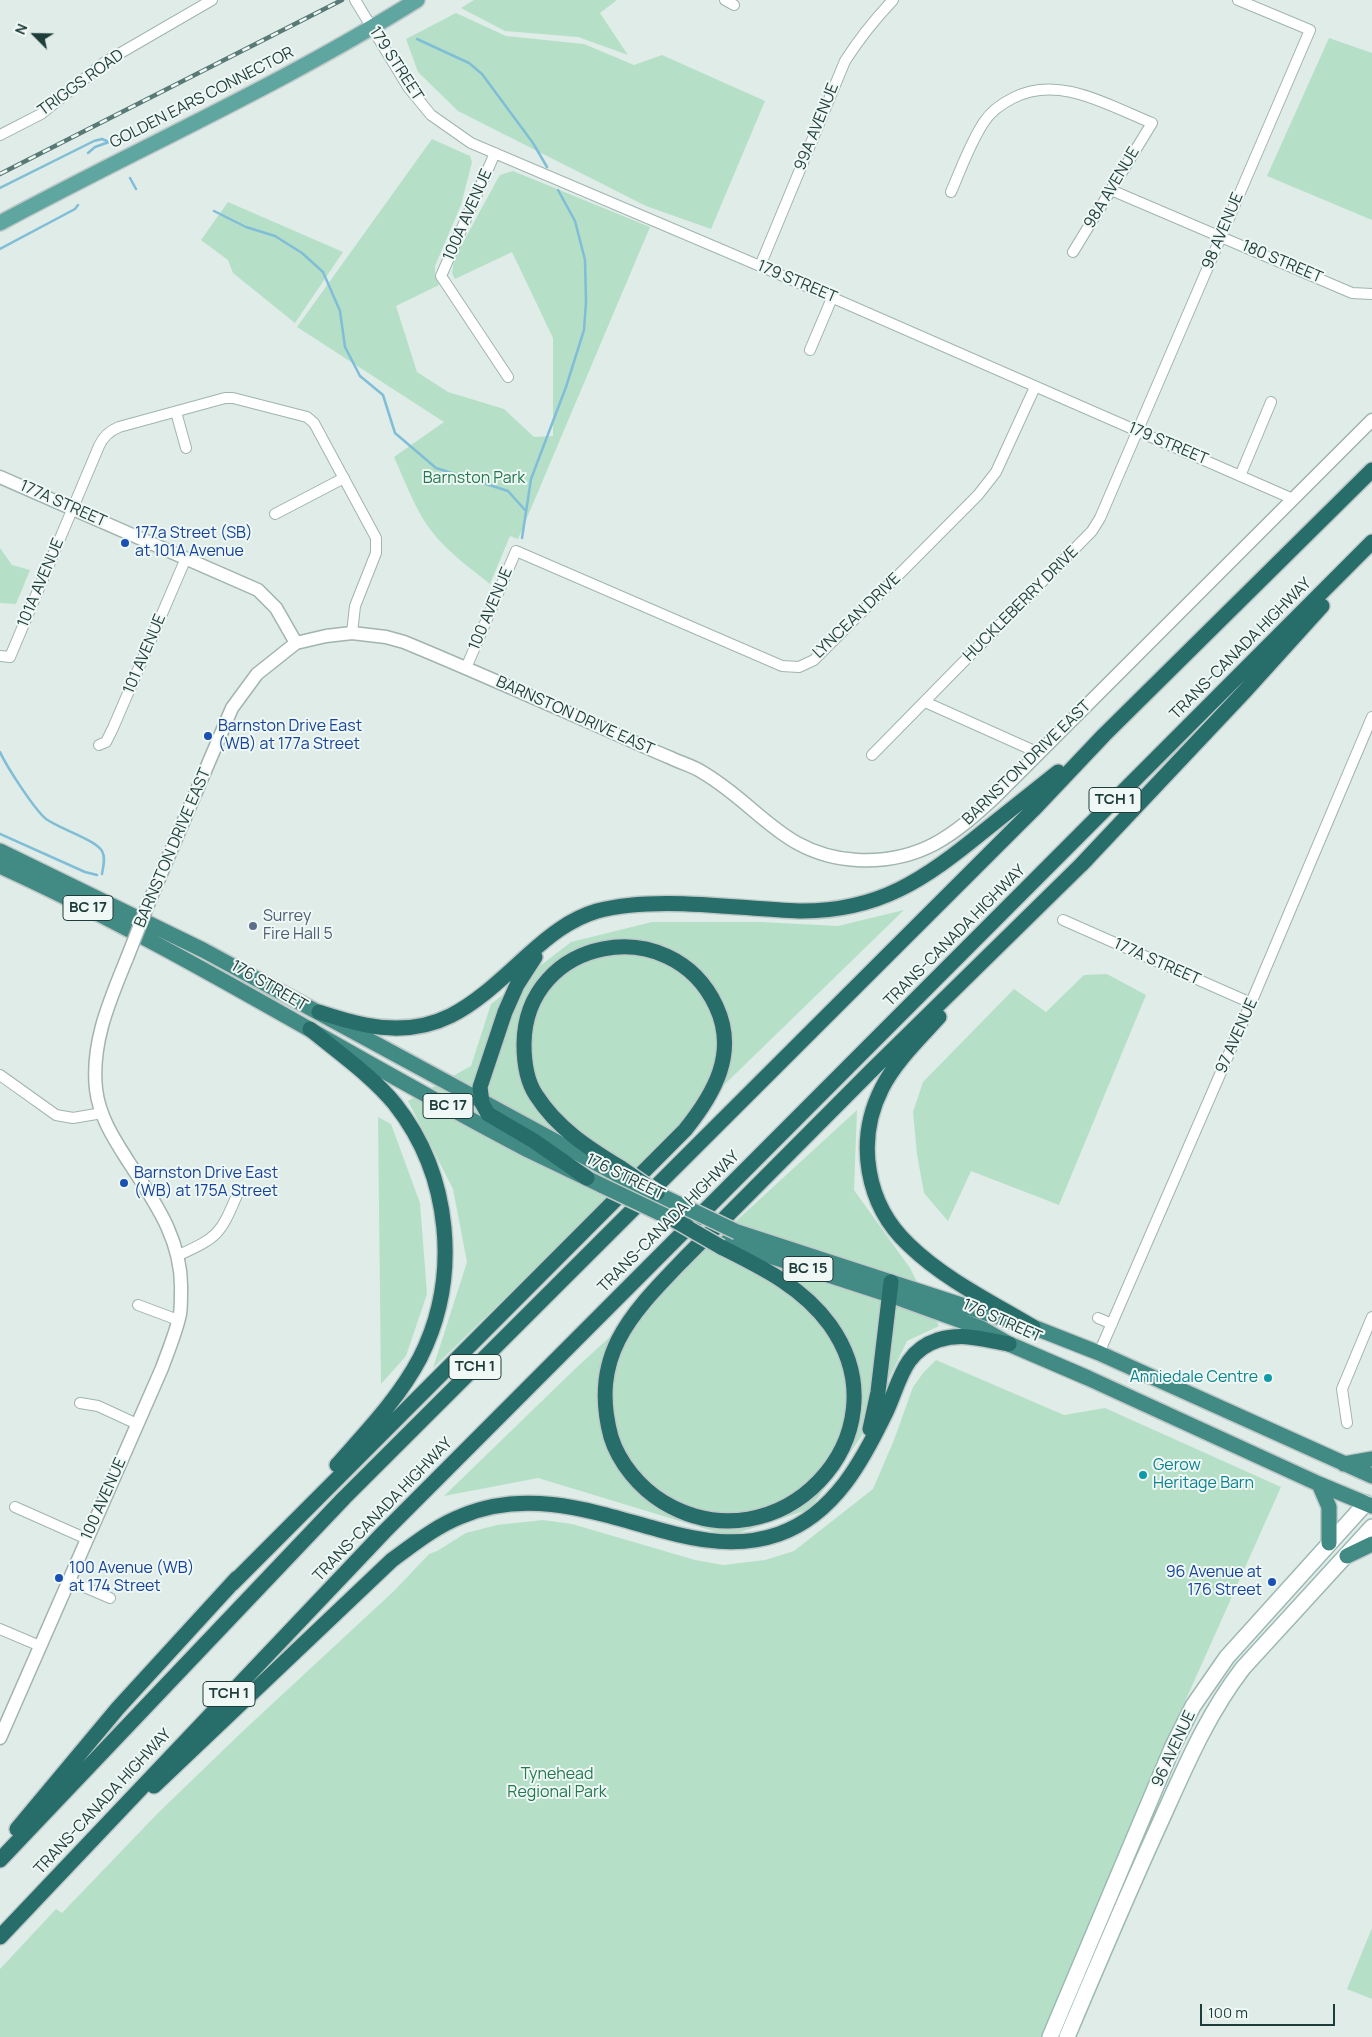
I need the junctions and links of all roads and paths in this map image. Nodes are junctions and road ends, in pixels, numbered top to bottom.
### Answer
1 (212, 0) edge
2 (355, 0) edge
3 (417, 0) edge
4 (893, 0) edge
5 (1238, 0) edge
6 (372, 28) junction
7 (0, 135) edge
8 (495, 153) junction
9 (1111, 190) junction
10 (951, 192) dead end
11 (0, 223) edge
12 (1221, 236) junction
13 (1073, 252) dead end
14 (760, 266) junction
15 (1372, 294) edge
16 (832, 298) junction
17 (810, 350) dead end
18 (508, 377) dead end
19 (1036, 387) junction
20 (1271, 402) dead end
21 (176, 412) junction
22 (1372, 420) edge
23 (1136, 431) junction
24 (186, 448) dead end
25 (1372, 470) edge
26 (1240, 476) junction
27 (0, 477) edge
28 (344, 478) junction
29 (1293, 499) junction
30 (73, 509) junction
31 (275, 514) dead end
32 (1372, 542) edge
33 (1372, 550) edge
34 (516, 551) joint
35 (186, 558) junction
36 (352, 633) junction
37 (296, 643) junction
38 (5, 656) edge
39 (466, 668) junction
40 (924, 702) junction
41 (1372, 717) edge
42 (1104, 735) junction
43 (100, 745) dead end
44 (1039, 753) junction
45 (872, 755) dead end
46 (0, 851) edge
47 (1087, 859) junction
48 (0, 866) edge
49 (1063, 920) dead end
50 (554, 932) junction
51 (1251, 1003) junction
52 (319, 1012) junction
53 (310, 1029) junction
54 (0, 1075) edge
55 (482, 1100) junction
56 (102, 1113) junction
57 (618, 1171) junction
58 (587, 1178) junction
59 (237, 1195) dead end
60 (728, 1240) junction
61 (179, 1256) junction
62 (181, 1285) joint
63 (891, 1288) junction
64 (138, 1305) dead end
65 (1372, 1317) edge
66 (1098, 1318) dead end
67 (178, 1320) junction
68 (1112, 1324) junction
69 (1033, 1327) junction
70 (1009, 1344) junction
71 (1099, 1353) junction
72 (80, 1403) dead end
73 (1347, 1423) dead end
74 (137, 1424) junction
75 (864, 1455) junction
76 (1372, 1459) edge
77 (1344, 1464) junction
78 (1372, 1476) edge
79 (1319, 1484) junction
80 (1370, 1502) edge
81 (15, 1507) dead end
82 (1372, 1527) edge
83 (87, 1539) junction
84 (1329, 1543) junction
85 (1372, 1544) edge
86 (1347, 1556) junction
87 (68, 1580) junction
88 (232, 1584) junction
89 (110, 1598) dead end
90 (0, 1629) edge
91 (40, 1646) junction
92 (0, 1738) edge
93 (0, 1849) edge
94 (75, 1857) junction
95 (0, 1860) edge
96 (0, 1937) edge
97 (1050, 2037) edge
98 (1067, 2037) edge

1 - 7 street, TRIGGS ROAD
2 - 6 street, 179 STREET
3 - 6 main road, GOLDEN EARS CONNECTOR
4 - 14 street, 99A AVENUE
5 - 12 street, 98 AVENUE
6 - 8 street, 179 STREET
6 - 11 main road, GOLDEN EARS CONNECTOR
8 - 14 street, 179 STREET
8 - 18 street, 100A AVENUE
9 - 10 street, 98A AVENUE
9 - 12 street, 180 STREET
9 - 13 street, 98A AVENUE
12 - 15 street, 180 STREET
12 - 23 street, 98 AVENUE
14 - 16 street, 179 STREET
16 - 17 street
16 - 19 street, 179 STREET
19 - 23 street, 179 STREET
19 - 34 street, LYNCEAN DRIVE
20 - 26 street
21 - 24 street
21 - 28 street, 101A AVENUE
21 - 30 street, 101A AVENUE
22 - 29 street, BARNSTON DRIVE EAST
23 - 26 street, 179 STREET
23 - 40 street, HUCKLEBERRY DRIVE
25 - 42 highway, TRANS-CANADA HIGHWAY / TCH 1
26 - 29 street, 179 STREET
27 - 30 street, 177A STREET
28 - 31 street
28 - 36 street
29 - 44 street, BARNSTON DRIVE EAST
30 - 35 street, 177A STREET
30 - 38 street, 101A AVENUE
32 - 94 highway, TRANS-CANADA HIGHWAY / TCH 1
33 - 47 highway
34 - 39 street, 100 AVENUE
35 - 37 street, 177A STREET
35 - 43 street, 101 AVENUE
36 - 37 street, BARNSTON DRIVE EAST
36 - 39 street, BARNSTON DRIVE EAST
37 - 56 street, BARNSTON DRIVE EAST, bridge
39 - 44 street, BARNSTON DRIVE EAST
40 - 44 street
40 - 45 street, HUCKLEBERRY DRIVE
41 - 51 street, 97 AVENUE
42 - 50 highway
42 - 95 highway, TRANS-CANADA HIGHWAY / TCH 1
46 - 52 highway, 176 STREET / BC 17
47 - 60 highway
47 - 69 highway
48 - 53 highway, 176 STREET / BC 17
49 - 51 street, 177A STREET
50 - 52 highway
50 - 55 highway
51 - 68 street, 97 AVENUE
52 - 55 highway, 176 STREET / BC 17
53 - 58 highway, 176 STREET / BC 17
53 - 88 highway
54 - 56 street
55 - 57 highway, 176 STREET / BC 17
55 - 58 highway
56 - 61 street, BARNSTON DRIVE EAST
57 - 60 highway, 176 STREET / BC 15, bridge
57 - 88 highway
58 - 60 highway, 176 STREET / BC 17, bridge
59 - 61 street
60 - 63 highway, 176 STREET / BC 15
61 - 62 street, BARNSTON DRIVE EAST
62 - 67 street, 100 AVENUE
63 - 69 highway, 176 STREET / BC 15
63 - 70 highway, 176 STREET / BC 15
63 - 75 highway
64 - 67 street
65 - 73 street
66 - 68 street
67 - 74 street, 100 AVENUE
68 - 71 street, 97 AVENUE
69 - 71 highway, 176 STREET / BC 15
70 - 75 highway
70 - 79 highway, 176 STREET / BC 15
71 - 77 highway, 176 STREET / BC 15
72 - 74 street
74 - 83 street, 100 AVENUE
75 - 94 highway
76 - 77 highway
77 - 78 highway, 176 STREET / BC 15
79 - 80 highway, 176 STREET / BC 15
79 - 84 highway
80 - 84 main road, 96 AVENUE
81 - 83 street
82 - 86 main road, 96 AVENUE
83 - 87 street, 100 AVENUE
84 - 97 main road, 96 AVENUE
85 - 86 highway
86 - 98 main road, 96 AVENUE
87 - 89 street
87 - 91 street, 100 AVENUE
88 - 93 highway
90 - 91 street
91 - 92 street, 100 AVENUE
94 - 96 highway, TRANS-CANADA HIGHWAY / TCH 1

